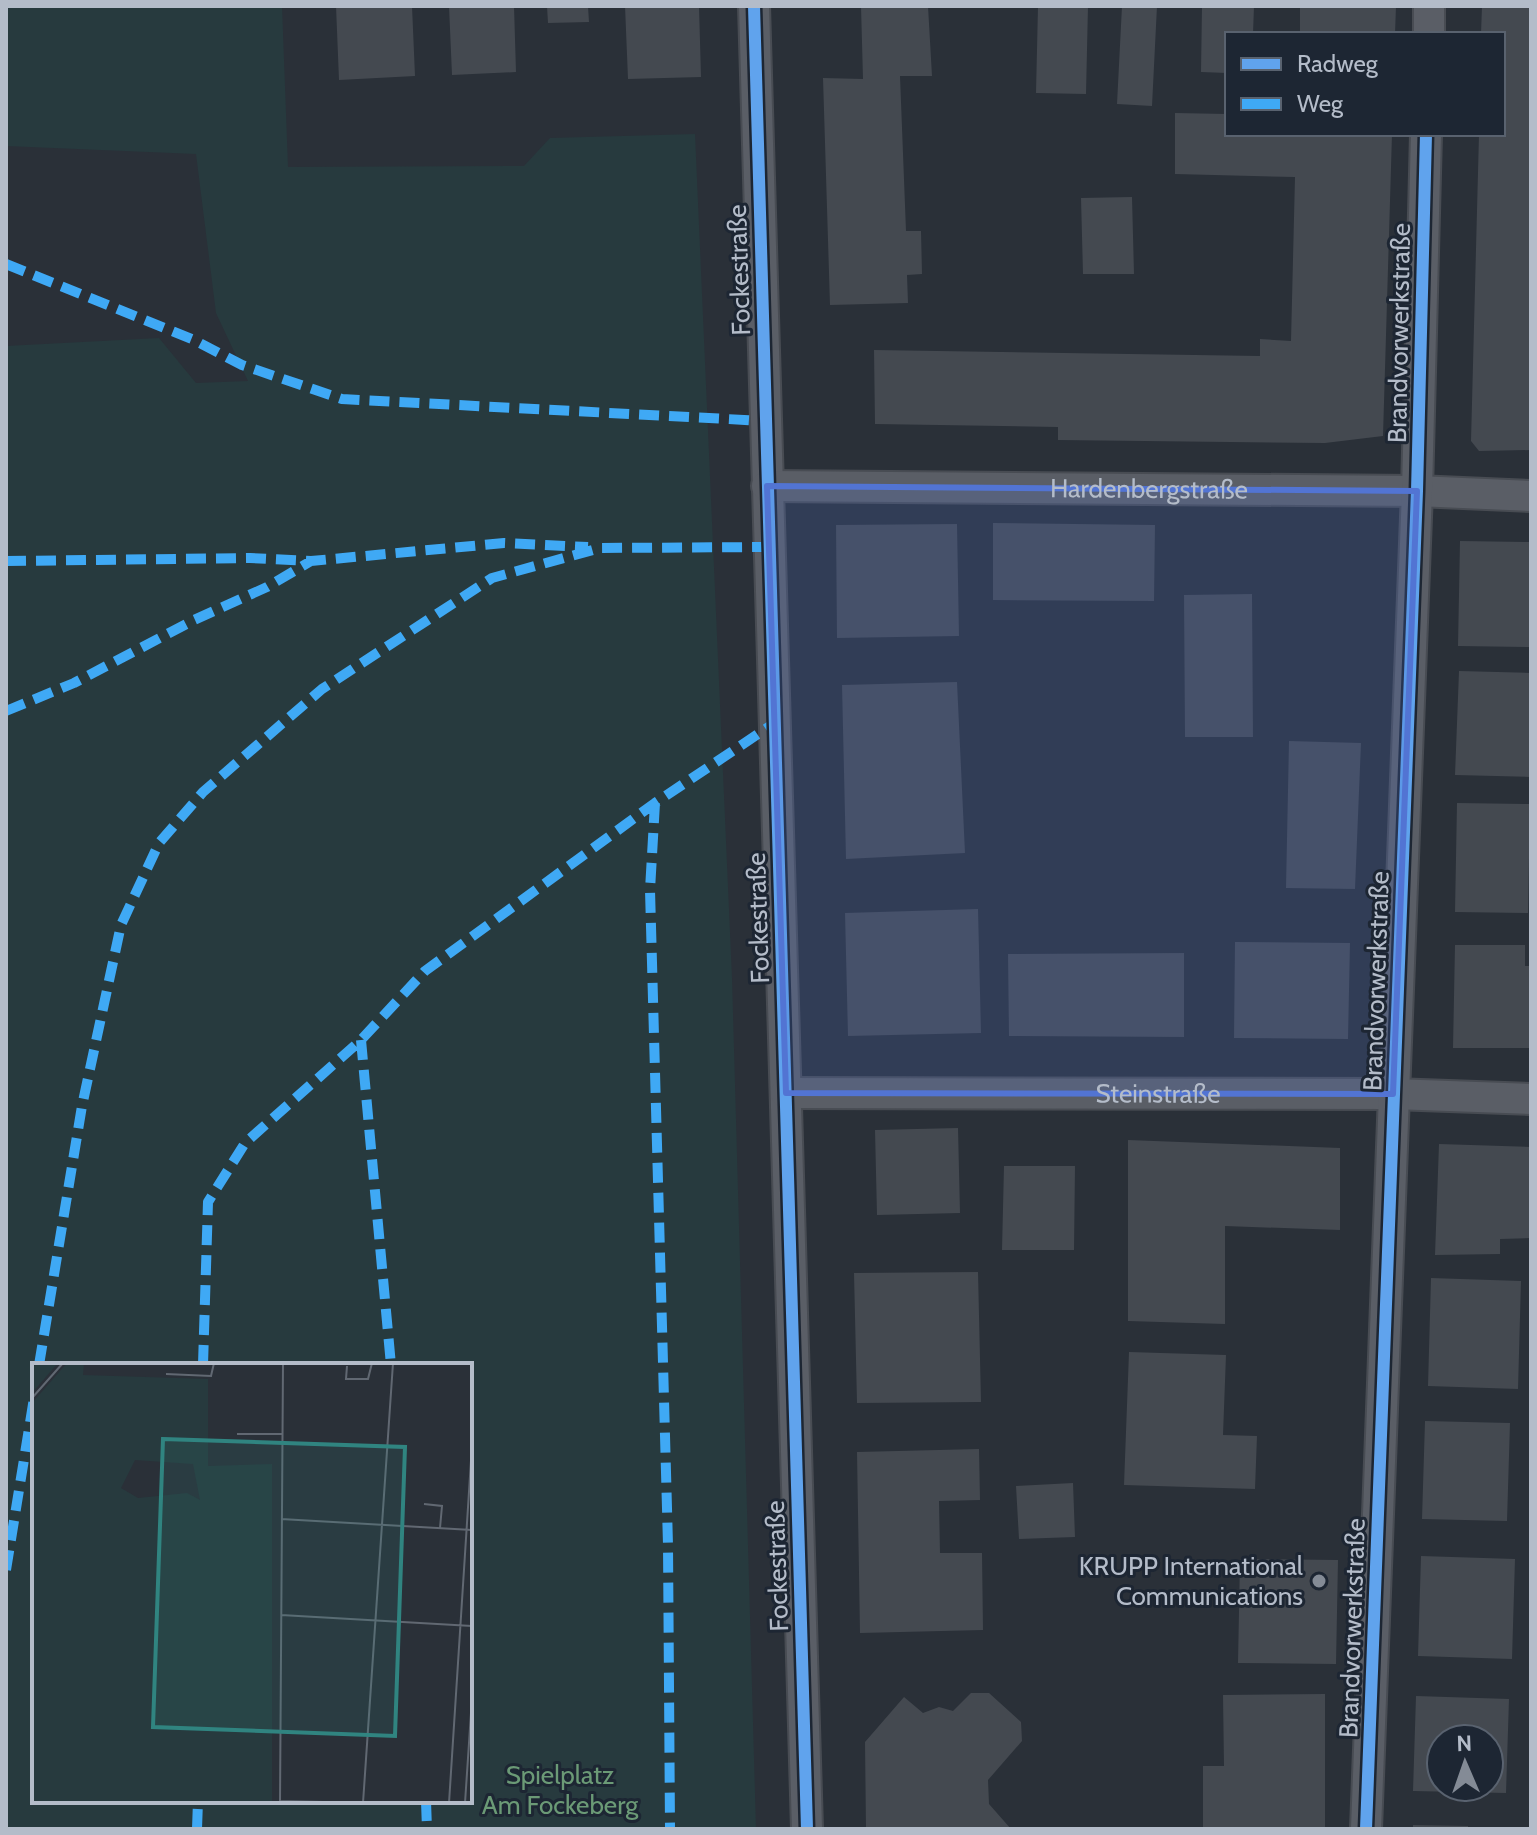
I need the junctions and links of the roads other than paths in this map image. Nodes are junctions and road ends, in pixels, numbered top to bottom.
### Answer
1 (754, 6) edge
2 (1429, 6) edge
3 (1429, 32) edge
4 (1426, 136) edge
5 (767, 486) junction
6 (1417, 491) junction
7 (1531, 496) edge
8 (786, 1093) junction
9 (1393, 1094) junction
10 (1531, 1099) edge
11 (807, 1829) edge
12 (1366, 1829) edge

1 - 5 street, Fockestraße
2 - 3 street
4 - 6 street, Brandvorwerkstraße
5 - 6 street, Hardenbergstraße
5 - 8 street, Fockestraße
6 - 7 street, Hardenbergstraße
6 - 9 street, Brandvorwerkstraße
8 - 9 street, Steinstraße
8 - 11 street, Fockestraße
9 - 10 street, Steinstraße
9 - 12 street, Brandvorwerkstraße

